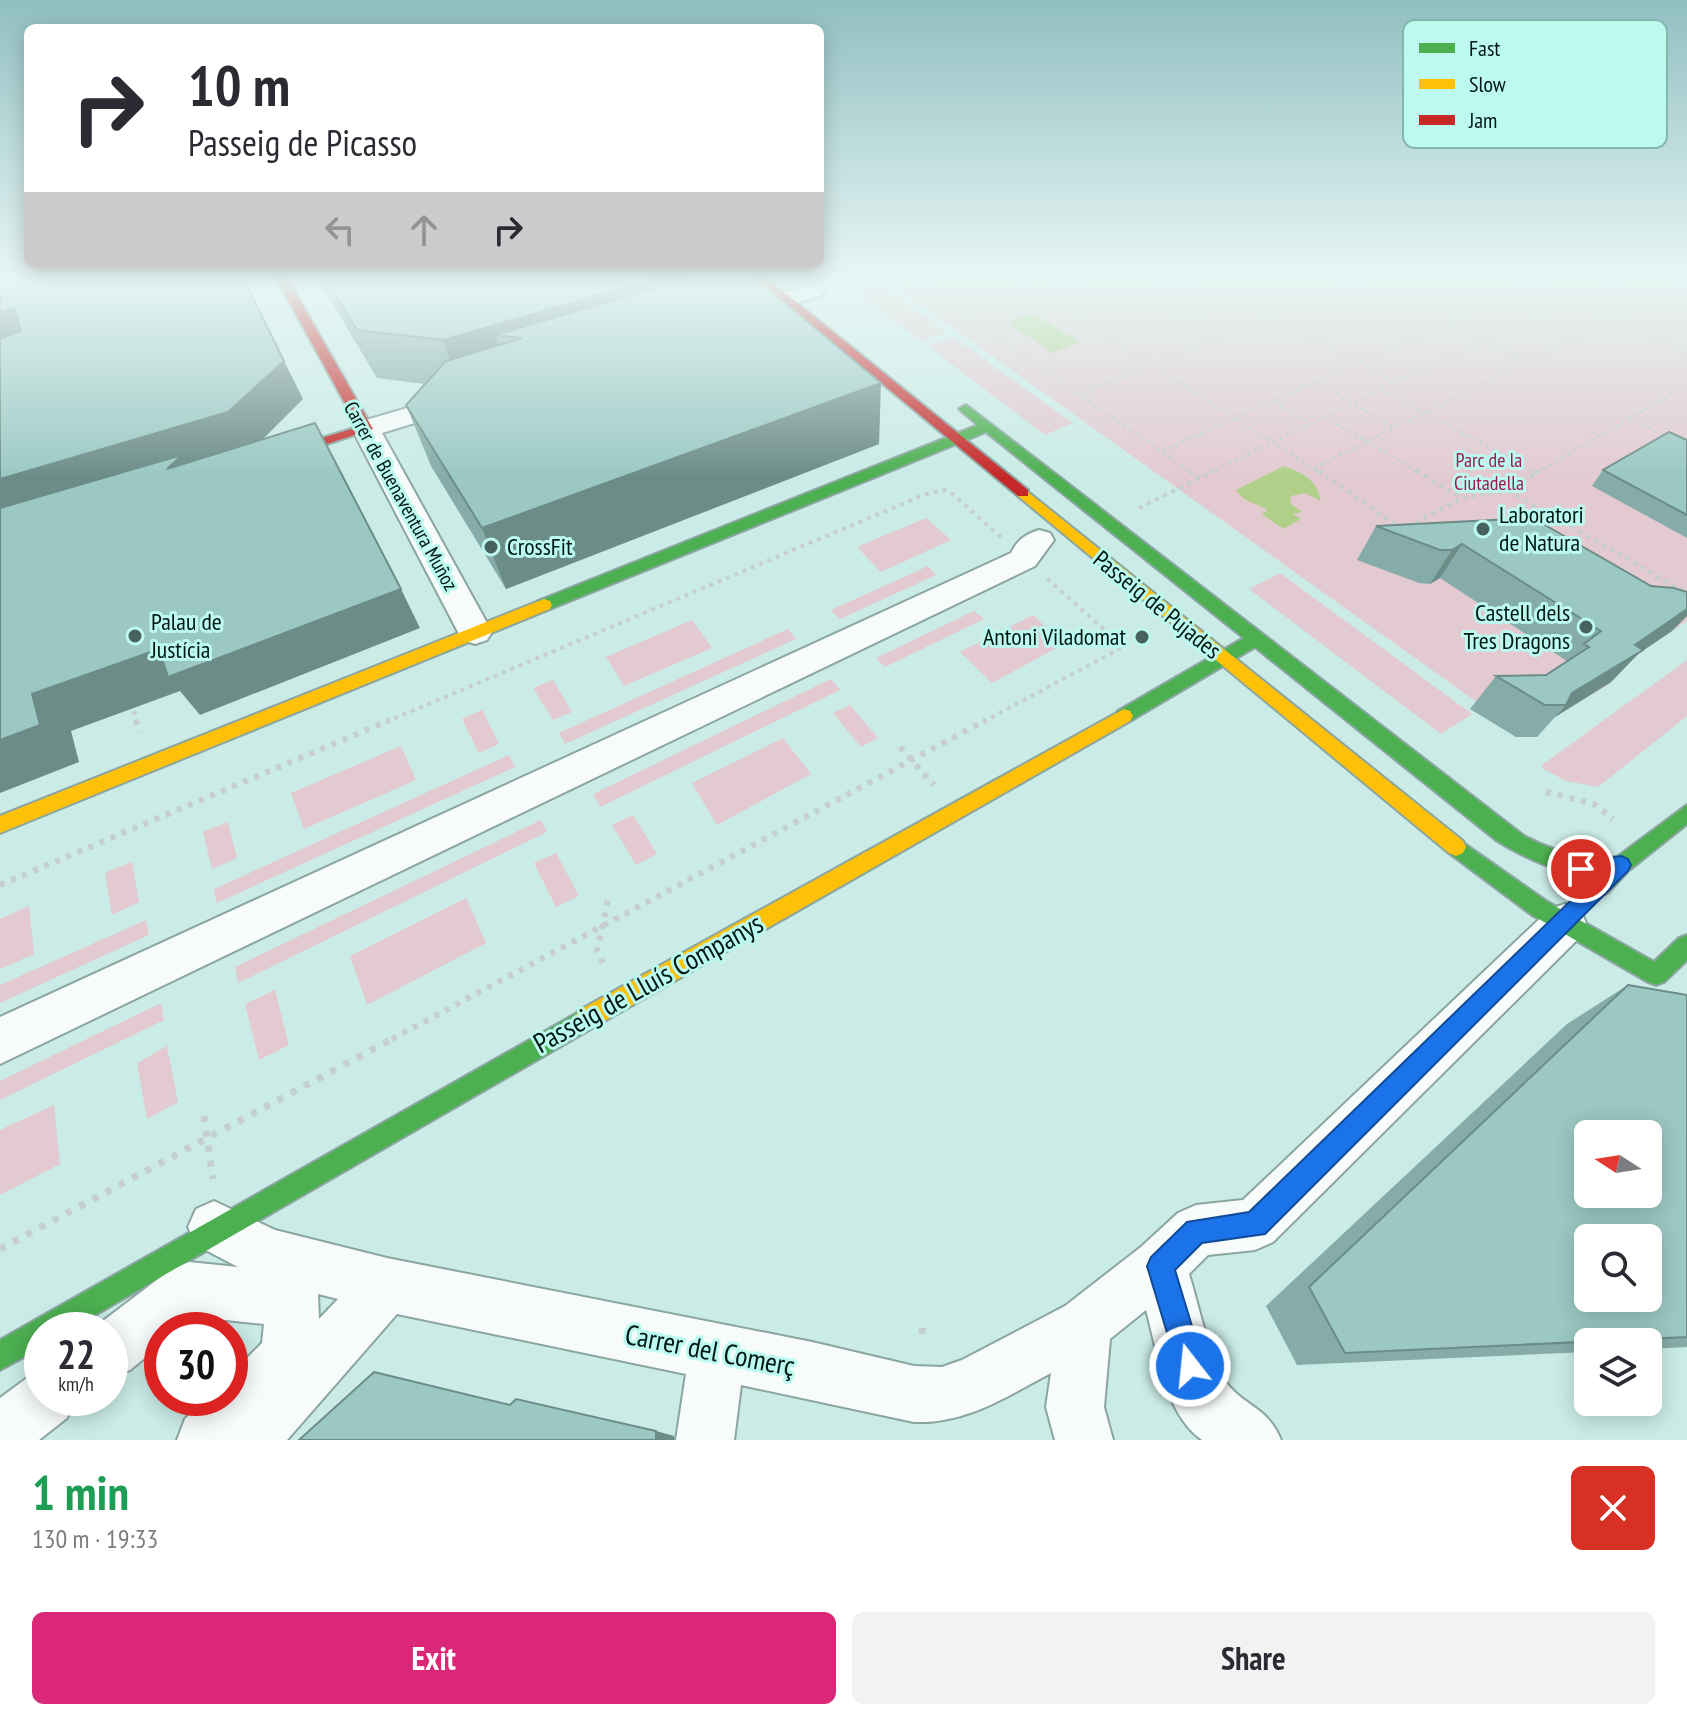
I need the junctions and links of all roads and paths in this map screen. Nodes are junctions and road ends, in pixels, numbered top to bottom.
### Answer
1 (318, 343) edge
2 (838, 343) edge
3 (1006, 343) edge
4 (1118, 343) edge
5 (1208, 343) edge
6 (1321, 343) edge
7 (1402, 343) edge
8 (1479, 343) edge
9 (1489, 343) edge
10 (1563, 343) edge
11 (1665, 343) edge
12 (1687, 353) edge
13 (1528, 361) junction
14 (1357, 363) junction
15 (1154, 366) junction
16 (1317, 381) junction
17 (1393, 383) junction
18 (1687, 384) edge
19 (1380, 389) junction
20 (485, 393) edge
21 (947, 394) dead end
22 (1080, 395) junction
23 (1273, 401) junction
24 (1353, 402) junction
25 (1426, 414) junction
26 (1323, 416) junction
27 (1237, 418) junction
28 (1629, 418) junction
29 (1309, 423) junction
30 (988, 426) junction
31 (1394, 428) junction
32 (366, 429) junction
33 (1687, 433) edge
34 (955, 439) junction
35 (1675, 440) junction
36 (1274, 441) junction
37 (1365, 441) junction
38 (1687, 446) edge
39 (1162, 451) junction
40 (243, 467) edge
41 (1314, 468) junction
42 (1537, 473) junction
43 (1199, 478) junction
44 (1507, 491) junction
45 (1462, 498) junction
46 (1138, 508) dead end
47 (1029, 553) junction
48 (1687, 593) edge
49 (475, 632) junction
50 (1255, 639) junction
51 (1222, 658) junction
52 (134, 711) dead end
53 (141, 740) dead end
54 (900, 747) dead end
55 (913, 761) junction
56 (932, 782) dead end
57 (1546, 792) dead end
58 (1687, 813) edge
59 (1613, 819) dead end
60 (0, 825) edge
61 (1621, 865) junction
62 (0, 885) edge
63 (608, 899) dead end
64 (1570, 899) junction
65 (1609, 899) dead end
66 (604, 925) junction
67 (1687, 945) edge
68 (597, 951) dead end
69 (1671, 987) edge
70 (0, 1041) edge
71 (204, 1116) dead end
72 (208, 1138) junction
73 (215, 1209) junction
74 (0, 1249) edge
75 (1160, 1266) junction
76 (387, 1285) junction
77 (69, 1312) edge
78 (923, 1323) dead end
79 (1084, 1325) junction
80 (922, 1334) dead end
81 (128, 1336) edge
82 (24, 1341) edge
83 (717, 1353) junction
84 (0, 1356) edge
85 (25, 1416) edge
86 (0, 1437) edge
87 (206, 1440) edge
88 (248, 1440) edge
89 (705, 1440) edge
90 (1084, 1440) edge
91 (1252, 1440) edge

1 - 32 street, Carrer de Buenaventura Muñoz
2 - 34 street, Passeig de Pujades
3 - 22 path
4 - 15 path
5 - 15 path
6 - 14 path
7 - 14 path
8 - 17 path
9 - 13 path
10 - 13 path
11 - 12 path
13 - 25 path
14 - 16 path
14 - 17 path
15 - 22 path
15 - 27 path
16 - 23 path
16 - 24 path
17 - 19 path
18 - 28 path
19 - 24 path
19 - 25 path
20 - 32 street
21 - 30 street, Passeig de Pujades
22 - 39 path
23 - 27 path
23 - 29 path
24 - 26 path
24 - 31 path
25 - 31 path
25 - 42 path
26 - 29 path
26 - 37 path
27 - 36 path
27 - 39 path
28 - 35 path
28 - 42 path
29 - 36 path
30 - 34 street
30 - 50 street, Passeig de Pujades
31 - 37 path
32 - 40 street
32 - 49 street, Carrer de Buenaventura Muñoz
33 - 35 path
34 - 49 street
34 - 51 street, Passeig de Pujades
35 - 38 path
36 - 41 path
36 - 43 path
37 - 41 path
37 - 45 path
39 - 43 path
41 - 45 path
42 - 44 path
43 - 46 path
44 - 45 path
44 - 48 path
47 - 55 path
47 - 62 path
47 - 70 street
49 - 60 street
50 - 51 street, Passeig de Lluís Companys
50 - 64 street, Passeig de Pujades
51 - 64 street, Passeig de Pujades
51 - 73 street, Passeig de Lluís Companys
52 - 53 path
54 - 55 path
55 - 56 path
55 - 66 path
57 - 59 path
58 - 61 street
61 - 64 street
61 - 64 street
61 - 65 street
63 - 66 path
64 - 69 street
64 - 75 street, Carrer del Comerç
66 - 68 path
66 - 72 path
67 - 69 street
71 - 72 path
72 - 73 path
72 - 74 path
73 - 76 street, Carrer del Comerç
73 - 77 street, Passeig de Lluís Companys
75 - 79 street, Carrer del Comerç
75 - 91 street
76 - 83 street, Carrer del Comerç
76 - 88 street
78 - 80 path
79 - 83 street, Carrer del Comerç
79 - 90 street
81 - 87 street
82 - 84 street, Passeig de Lluís Companys
83 - 89 street
85 - 86 street

